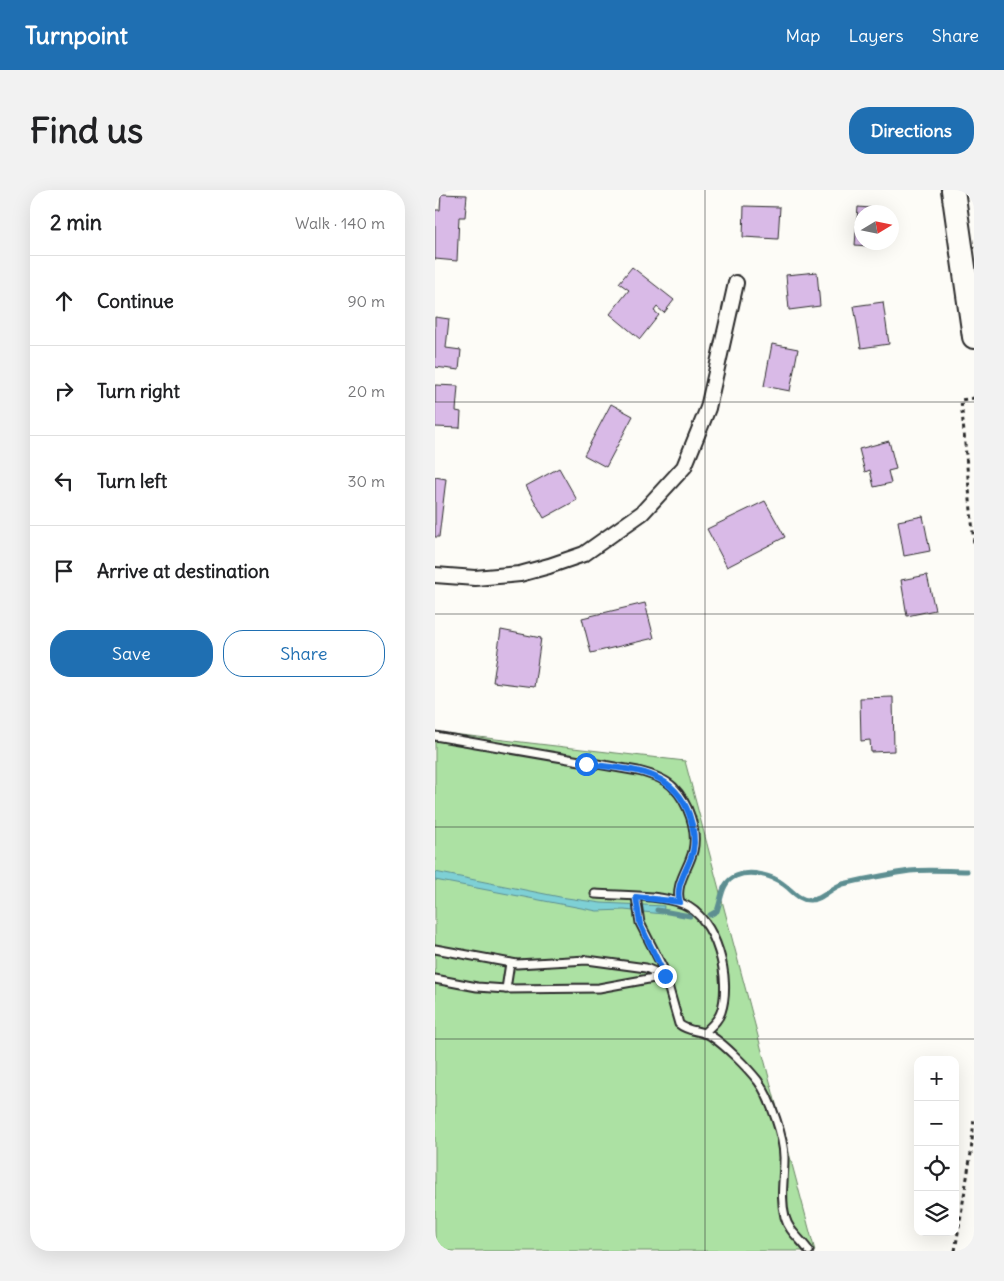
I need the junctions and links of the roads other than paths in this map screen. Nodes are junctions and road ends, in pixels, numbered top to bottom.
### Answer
1 (953, 190) edge
2 (736, 283) dead end
3 (974, 337) edge
4 (435, 575) edge
5 (435, 736) edge
6 (595, 894) dead end
7 (636, 899) junction
8 (680, 902) junction
9 (435, 949) edge
10 (510, 962) junction
11 (665, 976) junction
12 (435, 979) edge
13 (506, 989) junction
14 (704, 1033) junction
15 (809, 1251) edge

1 - 3 main road
2 - 4 street
5 - 8 lane
6 - 7 lane
7 - 8 lane
7 - 11 lane
8 - 14 lane
9 - 10 lane
10 - 11 lane
10 - 13 lane
11 - 13 lane
11 - 14 lane
12 - 13 lane
14 - 15 lane

